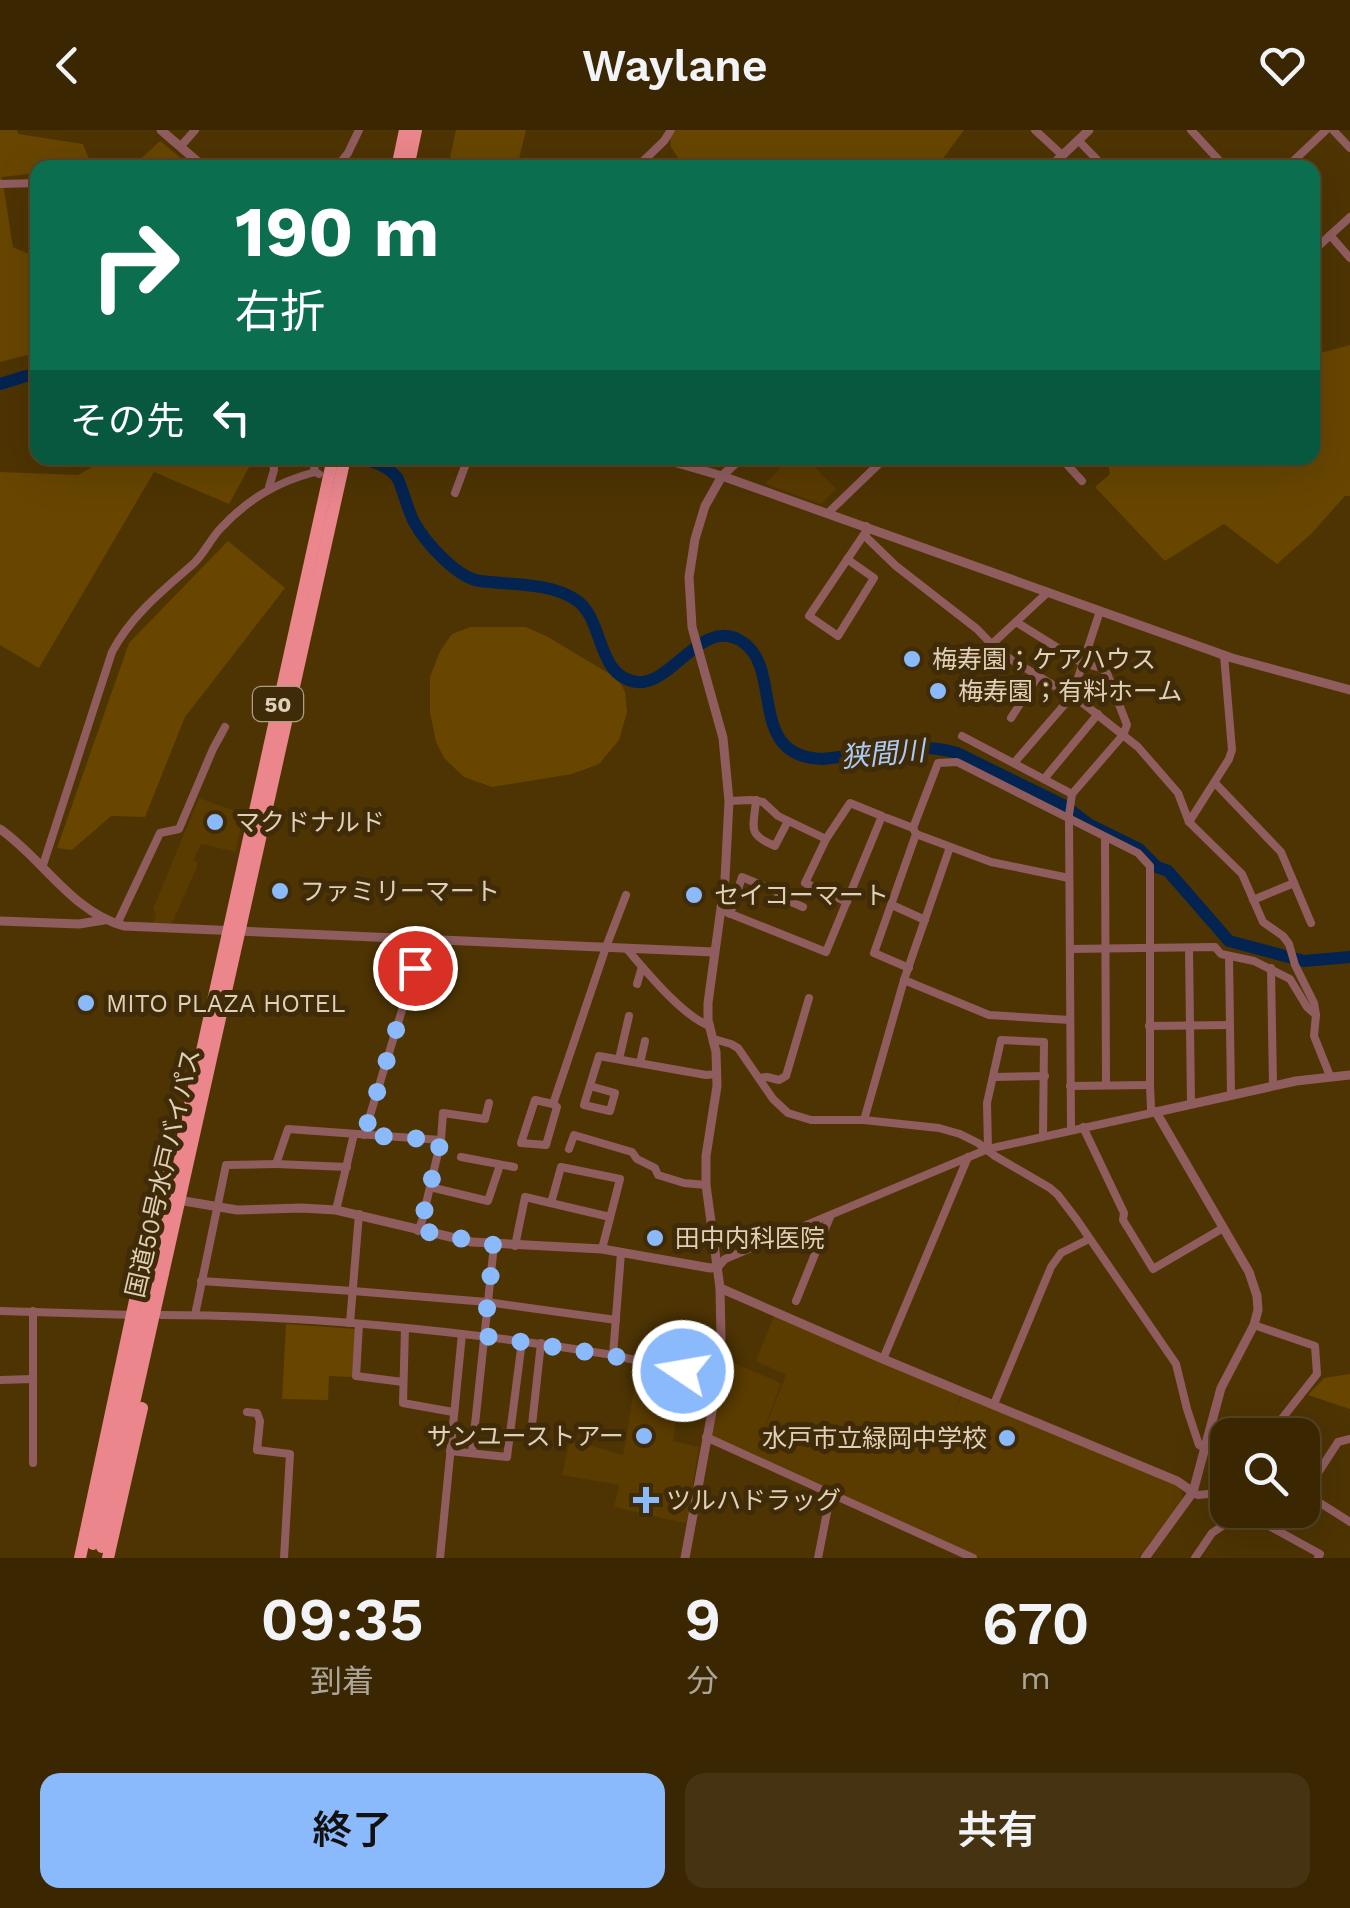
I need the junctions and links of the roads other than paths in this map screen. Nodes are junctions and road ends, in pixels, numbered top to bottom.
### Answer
1 (161, 130) edge
2 (195, 130) edge
3 (359, 130) edge
4 (406, 130) edge
5 (416, 130) edge
6 (671, 130) edge
7 (1035, 130) edge
8 (1089, 130) edge
9 (1191, 130) edge
10 (1334, 130) edge
11 (1319, 132) edge
12 (1078, 140) junction
13 (181, 146) junction
14 (1350, 148) edge
15 (1062, 155) junction
16 (196, 160) edge
17 (342, 160) edge
18 (399, 160) edge
19 (410, 160) edge
20 (644, 160) edge
21 (1057, 160) edge
22 (1097, 160) edge
23 (1219, 160) edge
24 (1293, 160) edge
25 (30, 183) edge
26 (0, 184) edge
27 (1350, 217) edge
28 (1330, 235) junction
29 (1320, 244) edge
30 (1350, 258) edge
31 (274, 465) edge
32 (316, 465) edge
33 (328, 465) edge
34 (343, 465) edge
35 (465, 465) edge
36 (684, 465) edge
37 (701, 465) edge
38 (734, 465) edge
39 (878, 465) edge
40 (1067, 465) edge
41 (698, 469) junction
42 (322, 474) junction
43 (722, 476) junction
44 (1082, 481) dead end
45 (269, 488) junction
46 (455, 494) dead end
47 (828, 513) junction
48 (865, 530) junction
49 (847, 559) junction
50 (1048, 592) junction
51 (1100, 611) junction
52 (1016, 622) junction
53 (992, 644) junction
54 (1224, 655) junction
55 (1082, 663) junction
56 (1038, 676) junction
57 (1350, 690) edge
58 (1072, 696) junction
59 (1098, 714) junction
60 (1010, 718) dead end
61 (225, 728) dead end
62 (1123, 735) junction
63 (962, 736) dead end
64 (1014, 764) junction
65 (1044, 779) junction
66 (1215, 782) junction
67 (1072, 798) junction
68 (756, 800) junction
69 (729, 801) junction
70 (1069, 817) junction
71 (888, 818) dead end
72 (788, 821) junction
73 (1189, 822) junction
74 (0, 829) edge
75 (915, 831) junction
76 (1105, 837) junction
77 (826, 839) junction
78 (950, 847) junction
79 (42, 865) junction
80 (1069, 878) junction
81 (1294, 883) junction
82 (626, 895) dead end
83 (1252, 900) junction
84 (846, 902) junction
85 (892, 905) junction
86 (803, 907) dead end
87 (726, 912) junction
88 (104, 920) junction
89 (925, 920) junction
90 (0, 921) edge
91 (1311, 923) dead end
92 (117, 924) junction
93 (234, 932) junction
94 (424, 938) junction
95 (606, 947) junction
96 (625, 948) junction
97 (1106, 948) junction
98 (1150, 948) junction
99 (1189, 948) junction
100 (1070, 949) junction
101 (714, 952) junction
102 (1230, 956) junction
103 (642, 967) junction
104 (908, 968) junction
105 (1271, 968) junction
106 (904, 980) junction
107 (637, 984) dead end
108 (810, 998) dead end
109 (1316, 1015) junction
110 (629, 1016) dead end
111 (1070, 1020) junction
112 (1190, 1025) junction
113 (1230, 1025) junction
114 (710, 1026) junction
115 (1149, 1026) junction
116 (714, 1039) junction
117 (645, 1041) dead end
118 (619, 1059) junction
119 (640, 1062) junction
120 (717, 1074) junction
121 (1350, 1075) edge
122 (994, 1076) junction
123 (1045, 1076) junction
124 (1330, 1076) junction
125 (759, 1078) junction
126 (1106, 1085) junction
127 (1150, 1085) junction
128 (1274, 1085) junction
129 (590, 1086) dead end
130 (1070, 1086) junction
131 (1231, 1095) junction
132 (1191, 1103) junction
133 (489, 1104) dead end
134 (554, 1104) junction
135 (1156, 1112) junction
136 (864, 1120) junction
137 (1083, 1126) junction
138 (1071, 1129) junction
139 (359, 1135) junction
140 (1043, 1136) junction
141 (441, 1140) junction
142 (569, 1149) dead end
143 (988, 1149) junction
144 (461, 1157) dead end
145 (968, 1157) junction
146 (276, 1164) junction
147 (500, 1165) junction
148 (347, 1166) junction
149 (514, 1167) dead end
150 (706, 1186) junction
151 (430, 1187) junction
152 (169, 1200) junction
153 (551, 1203) junction
154 (217, 1208) junction
155 (336, 1210) junction
156 (359, 1214) junction
157 (830, 1216) junction
158 (610, 1217) junction
159 (1223, 1228) junction
160 (418, 1230) junction
161 (1089, 1239) junction
162 (494, 1245) junction
163 (515, 1246) junction
164 (602, 1249) junction
165 (621, 1252) junction
166 (718, 1267) junction
167 (201, 1282) junction
168 (720, 1288) junction
169 (353, 1291) junction
170 (796, 1301) dead end
171 (487, 1302) junction
172 (0, 1311) edge
173 (33, 1311) junction
174 (134, 1314) junction
175 (162, 1315) junction
176 (195, 1315) junction
177 (616, 1320) junction
178 (354, 1324) junction
179 (1254, 1325) junction
180 (404, 1328) junction
181 (462, 1334) junction
182 (484, 1336) junction
183 (522, 1341) junction
184 (540, 1344) junction
185 (613, 1356) junction
186 (883, 1359) junction
187 (718, 1379) junction
188 (0, 1380) edge
189 (33, 1380) junction
190 (404, 1382) junction
191 (994, 1404) junction
192 (247, 1412) dead end
193 (454, 1412) junction
194 (1282, 1418) edge
195 (532, 1425) dead end
196 (706, 1436) junction
197 (1350, 1439) edge
198 (1205, 1448) junction
199 (450, 1451) junction
200 (472, 1453) junction
201 (33, 1463) dead end
202 (1320, 1468) edge
203 (831, 1492) junction
204 (1193, 1492) junction
205 (1210, 1494) edge
206 (1320, 1502) edge
207 (1350, 1522) edge
208 (1220, 1528) edge
209 (1273, 1528) edge
210 (945, 1546) junction
211 (101, 1550) edge
212 (80, 1558) edge
213 (284, 1558) edge
214 (440, 1558) edge
215 (685, 1558) edge
216 (818, 1558) edge
217 (943, 1558) edge
218 (973, 1558) edge
219 (1145, 1558) edge
220 (1194, 1558) edge
221 (1318, 1558) edge

1 - 13 street
2 - 13 street
3 - 17 street
4 - 18 highway
5 - 19 highway
6 - 20 street
7 - 15 street
8 - 12 street
9 - 23 street
10 - 14 street
11 - 24 street
12 - 15 street
12 - 22 street
13 - 16 street
15 - 21 street
25 - 26 street
27 - 28 street
28 - 29 street
28 - 30 street
31 - 45 street
32 - 42 street
33 - 42 highway, 国道50号水戸バイパス / 50
34 - 93 highway, 国道50号水戸バイパス / 50
35 - 46 street
36 - 41 street
37 - 41 street
38 - 43 street
39 - 47 street
40 - 44 street
41 - 43 street
42 - 45 street
42 - 93 highway, 国道50号水戸バイパス / 50
43 - 47 street
43 - 69 street
45 - 79 street
47 - 48 street
48 - 49 street
48 - 50 street
48 - 53 street
49 - 49 street
50 - 51 street
50 - 52 street
51 - 54 street
51 - 55 street
52 - 53 street
52 - 55 street
53 - 56 street
54 - 57 street
54 - 66 street
55 - 58 street
55 - 62 street
56 - 58 street
56 - 60 street
58 - 59 street
58 - 64 street
59 - 62 street
59 - 65 street
61 - 92 street
62 - 67 street
62 - 73 street
63 - 64 street
64 - 65 street
65 - 67 street
66 - 73 street
66 - 81 street
67 - 70 street
68 - 69 street
68 - 72 street
68 - 72 street
69 - 87 street
70 - 75 street
70 - 76 street
70 - 80 street
71 - 75 street
72 - 77 street
73 - 83 street
74 - 79 street
75 - 78 street
75 - 85 street
76 - 97 street
76 - 98 street
77 - 84 street
77 - 84 street
78 - 80 street
78 - 89 street
79 - 88 street
80 - 100 street
81 - 83 street
81 - 91 street
82 - 95 street
83 - 109 street
84 - 87 street
85 - 89 street
85 - 104 street
86 - 87 street
87 - 101 street
88 - 90 street
88 - 92 street
89 - 104 street
92 - 93 street
93 - 94 street
93 - 152 highway, 国道50号水戸バイパス / 50
93 - 152 highway, 国道50号水戸バイパス / 50
94 - 95 street
94 - 139 street
95 - 96 street
95 - 134 street
96 - 101 street
96 - 103 street
97 - 98 street
97 - 100 street
97 - 126 street
98 - 99 street
98 - 115 street
99 - 102 street
99 - 112 street
100 - 111 street
101 - 114 street
102 - 105 street
102 - 113 street
103 - 107 street
103 - 114 street
104 - 106 street
105 - 109 street
105 - 128 street
106 - 111 street
106 - 136 street
108 - 125 street
109 - 124 street
110 - 118 street
111 - 130 street
112 - 113 street
112 - 115 street
112 - 132 street
113 - 131 street
114 - 116 street
115 - 127 street
116 - 120 street
116 - 125 street
117 - 119 street
118 - 119 street
118 - 129 street
119 - 120 street
120 - 150 street
121 - 124 street
122 - 123 street
122 - 123 street
122 - 143 street
123 - 140 street
124 - 128 street
125 - 136 street
126 - 127 street
126 - 130 street
127 - 135 street
128 - 131 street
130 - 138 street
131 - 132 street
132 - 135 street
133 - 141 street
134 - 134 street
135 - 137 street
135 - 159 street
136 - 143 street
137 - 138 street
137 - 159 street
138 - 140 street
139 - 141 street
139 - 146 street
139 - 148 street
140 - 143 street
141 - 151 street
142 - 150 street
143 - 145 street
143 - 161 street
144 - 147 street
145 - 157 street
145 - 186 street
146 - 148 street
146 - 154 street
147 - 149 street
147 - 151 street
148 - 155 street
150 - 166 street
151 - 160 street
152 - 154 street
152 - 174 highway
152 - 175 highway
152 - 211 highway, 国道50号水戸バイパス / 50
153 - 158 street
153 - 158 street
153 - 163 street
154 - 155 street
154 - 167 street
155 - 156 street
156 - 160 street
156 - 169 street
157 - 166 street
157 - 170 street
158 - 164 street
159 - 179 street
160 - 162 street
161 - 191 street
161 - 198 street
162 - 163 street
162 - 171 street
163 - 164 street
164 - 165 street
165 - 166 street
165 - 177 street
166 - 168 street
167 - 169 street
167 - 176 street
168 - 186 street
168 - 187 street
169 - 171 street
169 - 178 street
171 - 177 street
171 - 182 street
172 - 173 street
173 - 174 street
173 - 189 street
174 - 212 highway
175 - 176 street
175 - 211 highway
176 - 178 street
177 - 185 street
178 - 180 street
178 - 190 street
179 - 194 street
179 - 198 street
180 - 181 street
180 - 190 street
181 - 182 street
181 - 193 street
182 - 183 street
182 - 200 street
183 - 184 street
183 - 200 street
184 - 185 street
184 - 195 street
185 - 187 street
186 - 191 street
187 - 196 street
188 - 189 street
189 - 201 street
190 - 193 street
191 - 204 street
192 - 213 street
193 - 199 street
196 - 203 street
196 - 215 street
197 - 202 street
198 - 204 street
199 - 200 street
199 - 214 street
203 - 210 street
203 - 216 street
204 - 205 street
204 - 219 street
206 - 207 street
208 - 220 street
209 - 221 street
210 - 217 street
210 - 218 street

